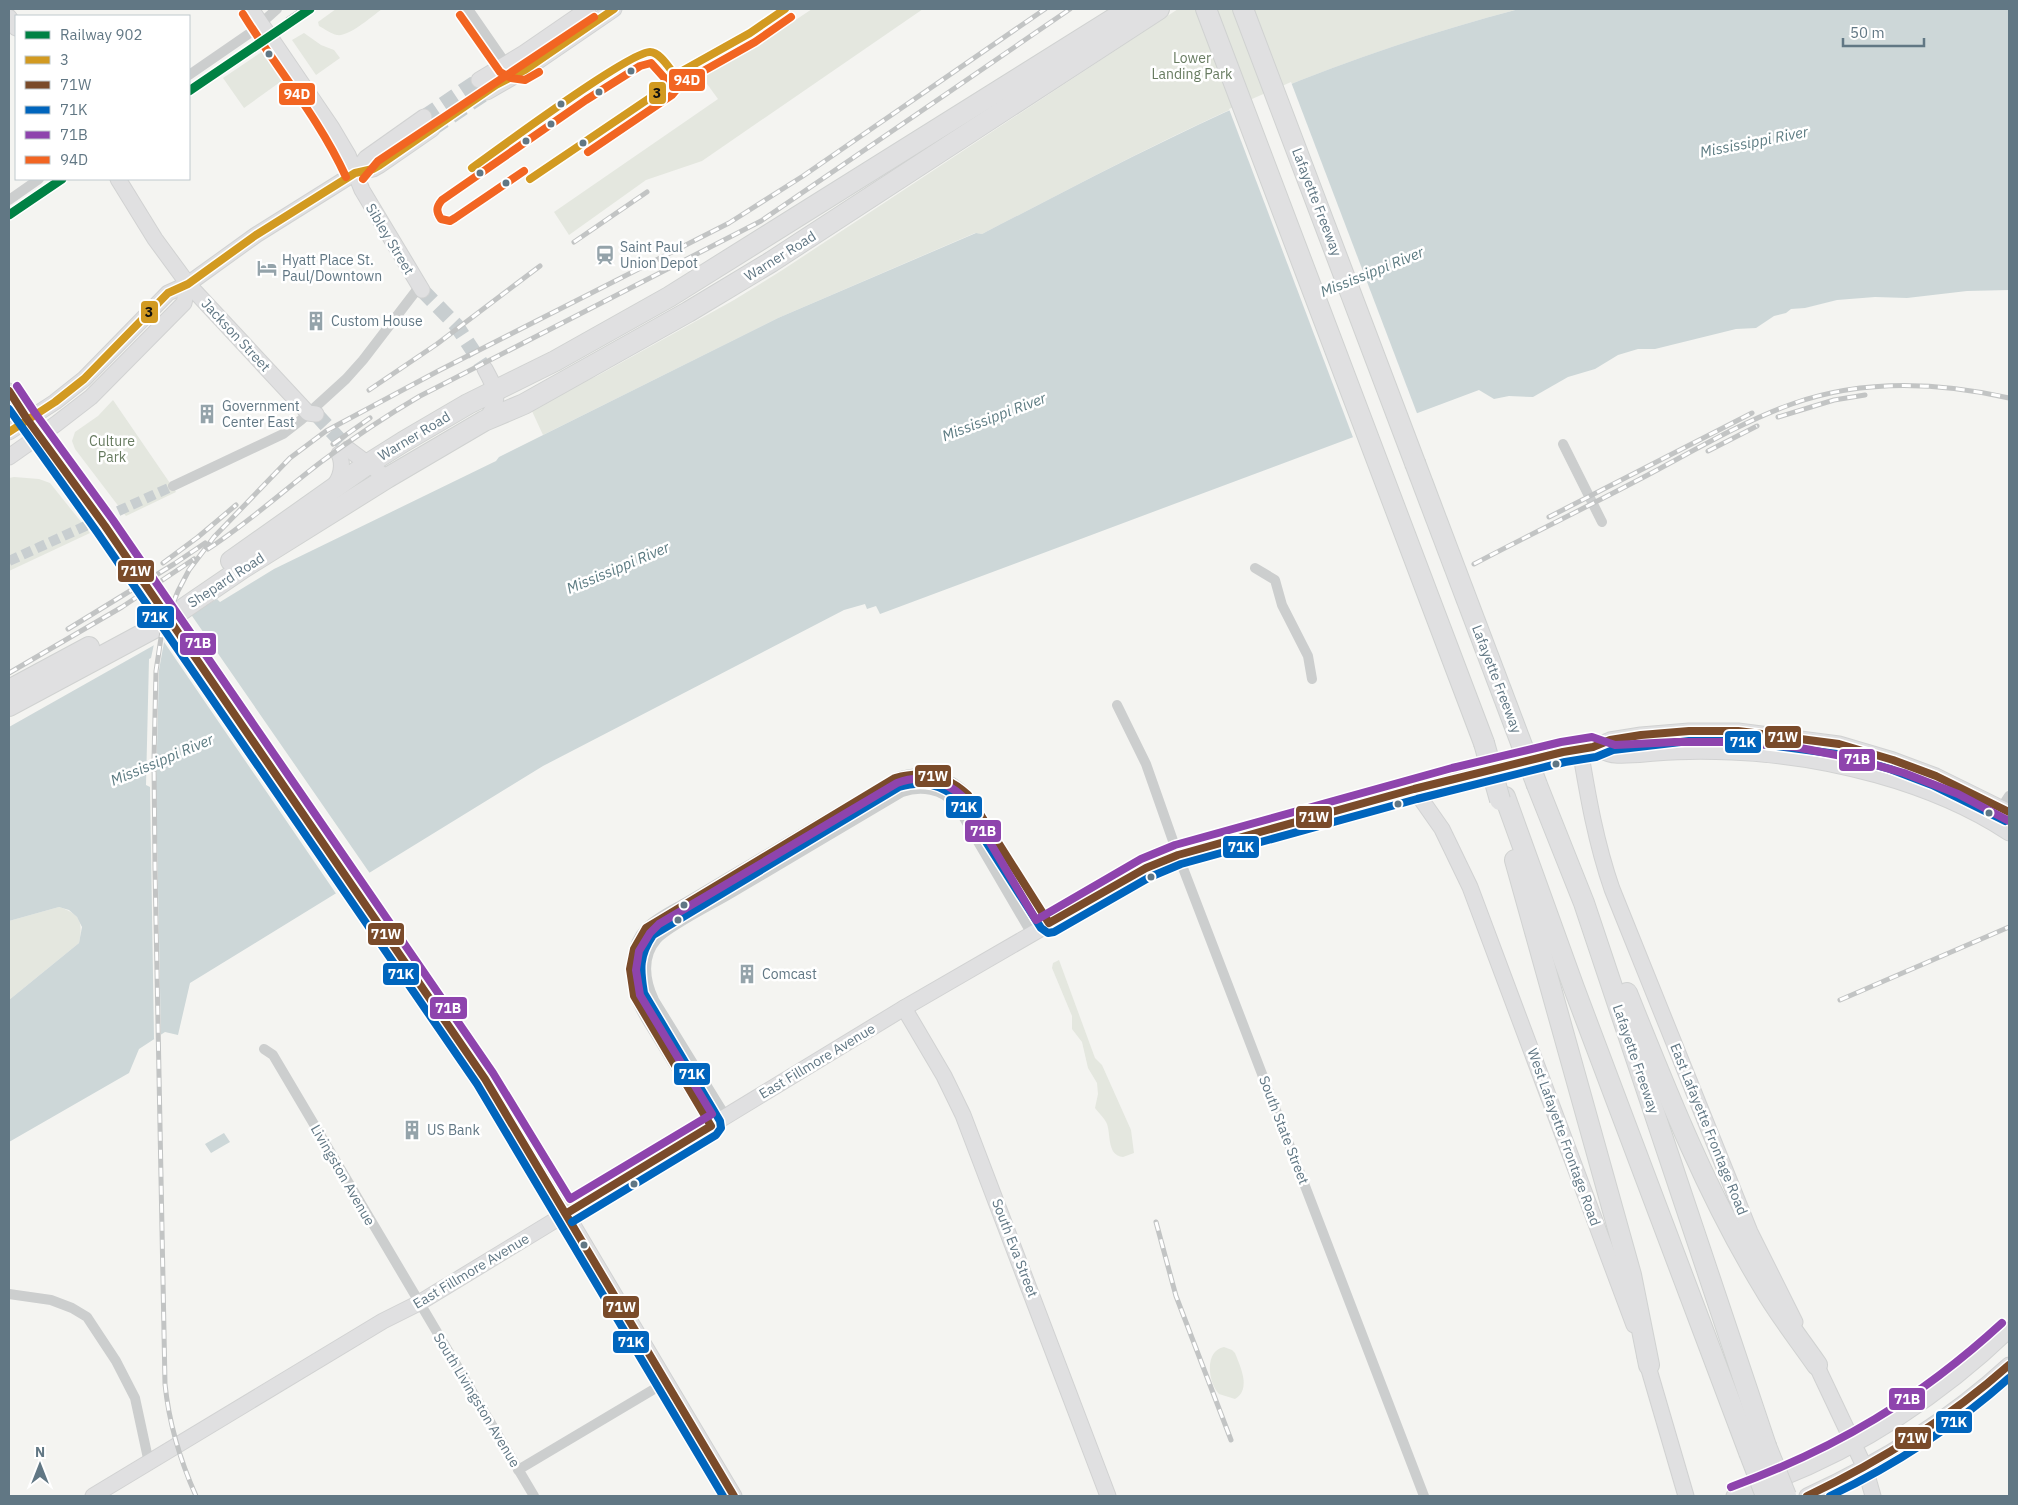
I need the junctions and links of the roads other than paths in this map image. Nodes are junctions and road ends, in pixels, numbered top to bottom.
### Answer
1 (251, 9) edge
2 (277, 9) edge
3 (468, 9) edge
4 (588, 9) edge
5 (614, 9) edge
6 (1129, 9) edge
7 (1159, 9) edge
8 (1206, 9) edge
9 (1243, 9) edge
10 (260, 24) junction
11 (506, 64) junction
12 (526, 70) junction
13 (190, 74) edge
14 (428, 123) tunnel mouth
15 (355, 173) junction
16 (39, 180) edge
17 (119, 180) edge
18 (9, 200) edge
19 (188, 284) junction
20 (420, 288) joint
21 (484, 369) tunnel mouth
22 (9, 391) edge
23 (496, 391) junction
24 (311, 416) junction
25 (27, 419) junction
26 (484, 421) junction
27 (9, 432) edge
28 (40, 436) junction
29 (1563, 444) dead end
30 (9, 457) edge
31 (368, 464) junction
32 (387, 478) junction
33 (173, 486) tunnel mouth
34 (328, 493) junction
35 (1602, 522) dead end
36 (1255, 568) dead end
37 (1312, 679) dead end
38 (9, 690) edge
39 (1118, 705) dead end
40 (9, 706) edge
41 (1587, 748) junction
42 (1414, 789) junction
43 (1502, 798) junction
44 (2007, 805) edge
45 (1992, 822) junction
46 (2009, 833) edge
47 (1178, 855) junction
48 (1584, 903) junction
49 (1049, 924) junction
50 (1032, 934) junction
51 (904, 1008) junction
52 (264, 1049) dead end
53 (726, 1117) junction
54 (711, 1126) junction
55 (567, 1213) junction
56 (9, 1294) edge
57 (419, 1303) junction
58 (2009, 1330) edge
59 (1649, 1365) junction
60 (1817, 1365) junction
61 (2009, 1365) edge
62 (666, 1382) junction
63 (1855, 1445) junction
64 (1757, 1449) junction
65 (149, 1463) junction
66 (1865, 1468) junction
67 (518, 1470) junction
68 (93, 1496) edge
69 (534, 1496) edge
70 (734, 1496) edge
71 (1108, 1496) edge
72 (1424, 1496) edge
73 (1686, 1496) edge
74 (1734, 1496) edge
75 (1766, 1496) edge
76 (1786, 1496) edge
77 (1807, 1496) edge
78 (1873, 1496) edge

1 - 10 street, Sibley Street
2 - 10 street
3 - 11 street
4 - 11 street
5 - 12 street
6 - 23 highway, Warner Road
7 - 26 highway, Warner Road
8 - 43 highway, bridge
9 - 48 highway, Lafayette Freeway, bridge
10 - 13 street
10 - 15 street, Sibley Street
11 - 12 street
11 - 12 street
14 - 15 street
15 - 19 street
15 - 20 street, Sibley Street
16 - 18 street
17 - 19 street, Jackson Street
19 - 24 street, Jackson Street
19 - 25 street
19 - 28 street
20 - 24 street
21 - 23 street
22 - 25 street
23 - 26 street
23 - 31 highway, Warner Road
24 - 33 street
25 - 27 street
25 - 28 street
26 - 32 highway, Warner Road
28 - 30 street
28 - 55 street, bridge
29 - 35 street
31 - 32 street
31 - 34 highway, Shepard Road
31 - 34 street
32 - 40 highway, Shepard Road
34 - 38 highway, Shepard Road
36 - 37 street
39 - 47 street, South State Street
41 - 42 street, East Fillmore Avenue
41 - 44 street, East Fillmore Avenue
41 - 45 street
41 - 60 street, East Lafayette Frontage Road
42 - 47 street, East Fillmore Avenue
42 - 59 street, West Lafayette Frontage Road
43 - 59 highway
43 - 64 highway, Lafayette Freeway
44 - 45 street
45 - 46 street
47 - 49 street, East Fillmore Avenue
47 - 72 street, South State Street
48 - 60 highway
48 - 64 highway, Lafayette Freeway
49 - 50 street, East Fillmore Avenue
49 - 54 street
50 - 51 street, East Fillmore Avenue
50 - 53 street
51 - 53 street, East Fillmore Avenue
51 - 71 street, South Eva Street
52 - 57 street, Livingston Avenue
53 - 54 street, East Fillmore Avenue
54 - 55 street, East Fillmore Avenue
55 - 57 street, East Fillmore Avenue
55 - 62 street
56 - 65 street
57 - 65 street, East Fillmore Avenue
57 - 67 street, South Livingston Avenue
58 - 63 street
59 - 73 street, West Lafayette Frontage Road
60 - 63 street, East Lafayette Frontage Road
61 - 66 street
62 - 67 street
62 - 70 street
63 - 66 street, East Lafayette Frontage Road
63 - 74 street
64 - 75 highway, Lafayette Freeway, bridge
64 - 76 highway, Lafayette Freeway, bridge
65 - 68 street, East Fillmore Avenue
66 - 77 street
66 - 78 street, East Lafayette Frontage Road
67 - 69 street, South Livingston Avenue

